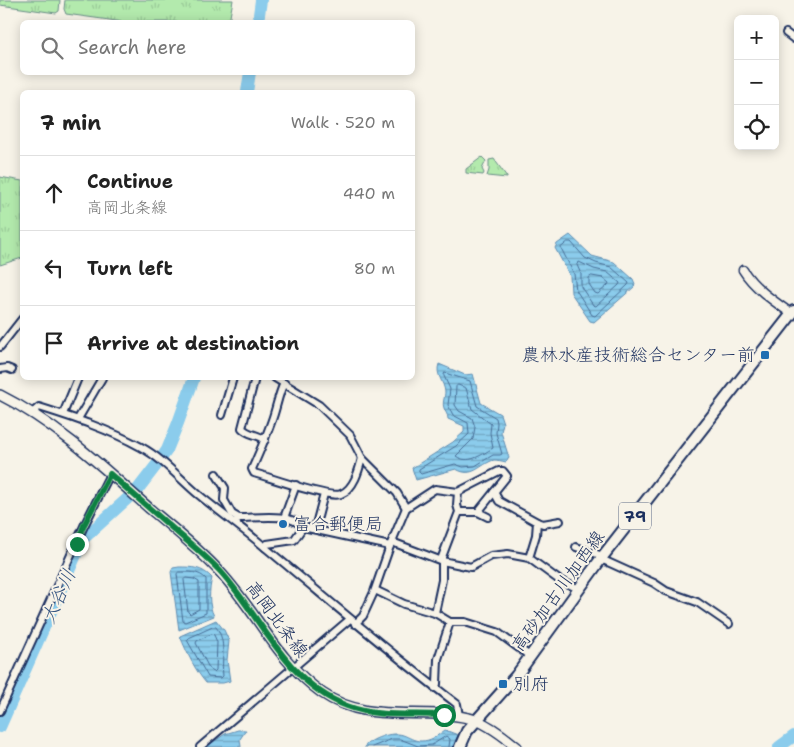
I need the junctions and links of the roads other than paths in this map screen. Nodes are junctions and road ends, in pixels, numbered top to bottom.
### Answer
1 (786, 33) dead end
2 (794, 39) edge
3 (743, 270) dead end
4 (793, 313) edge
5 (20, 322) edge
6 (0, 347) edge
7 (0, 369) edge
8 (12, 370) dead end
9 (77, 380) edge
10 (101, 380) edge
11 (232, 380) edge
12 (254, 380) edge
13 (279, 380) edge
14 (284, 383) junction
15 (0, 394) edge
16 (32, 413) junction
17 (63, 414) junction
18 (222, 415) dead end
19 (78, 419) junction
20 (265, 440) junction
21 (362, 458) junction
22 (110, 474) junction
23 (216, 474) dead end
24 (296, 485) junction
25 (458, 492) junction
26 (494, 492) junction
27 (324, 494) junction
28 (406, 508) junction
29 (459, 512) junction
30 (478, 512) junction
31 (488, 517) dead end
32 (284, 518) junction
33 (237, 520) junction
34 (537, 522) junction
35 (560, 522) dead end
36 (303, 527) junction
37 (315, 528) junction
38 (391, 544) junction
39 (576, 546) dead end
40 (265, 547) junction
41 (529, 558) junction
42 (602, 558) junction
43 (442, 561) junction
44 (579, 589) junction
45 (375, 590) junction
46 (435, 613) junction
47 (352, 621) junction
48 (450, 622) junction
49 (729, 624) dead end
50 (531, 657) junction
51 (293, 668) junction
52 (435, 688) junction
53 (0, 711) edge
54 (459, 716) junction
55 (476, 720) junction
56 (200, 747) edge
57 (460, 747) edge
58 (517, 747) edge

1 - 2 street
3 - 4 street
4 - 42 main road, 高砂加古川加西線 / 79
5 - 6 street
7 - 8 street
9 - 17 street
10 - 19 street
11 - 18 street
12 - 20 street
13 - 14 street
14 - 20 street
14 - 21 street
15 - 16 main road, 高岡北条線
16 - 17 street
16 - 22 main road, 高岡北条線
17 - 19 street
19 - 33 street
20 - 24 street
21 - 27 street
21 - 28 street
22 - 51 main road, 高岡北条線
22 - 53 street
23 - 33 street
24 - 27 street
24 - 32 street
25 - 26 street
25 - 28 street
25 - 29 street
26 - 30 street
26 - 34 street
27 - 37 street
28 - 38 street
29 - 30 street
29 - 43 street
30 - 31 street
32 - 33 street
32 - 36 street
33 - 40 street
34 - 35 street
34 - 41 street
36 - 37 street
36 - 40 street
37 - 38 street
38 - 43 street
38 - 45 street
39 - 42 street
40 - 47 street
41 - 43 street
41 - 44 street
42 - 44 main road, 高砂加古川加西線 / 79
42 - 49 street
43 - 46 street
44 - 50 main road, 高砂加古川加西線 / 79
45 - 46 street
45 - 47 street
46 - 48 street
47 - 51 street
47 - 52 street
48 - 50 street
48 - 52 street
50 - 55 main road, 高砂加古川加西線 / 79
51 - 54 main road, 高岡北条線
51 - 56 street
52 - 54 street
54 - 55 main road, 高岡北条線
55 - 57 main road, 高砂加古川加西線 / 79
55 - 58 main road, 高岡北条線

